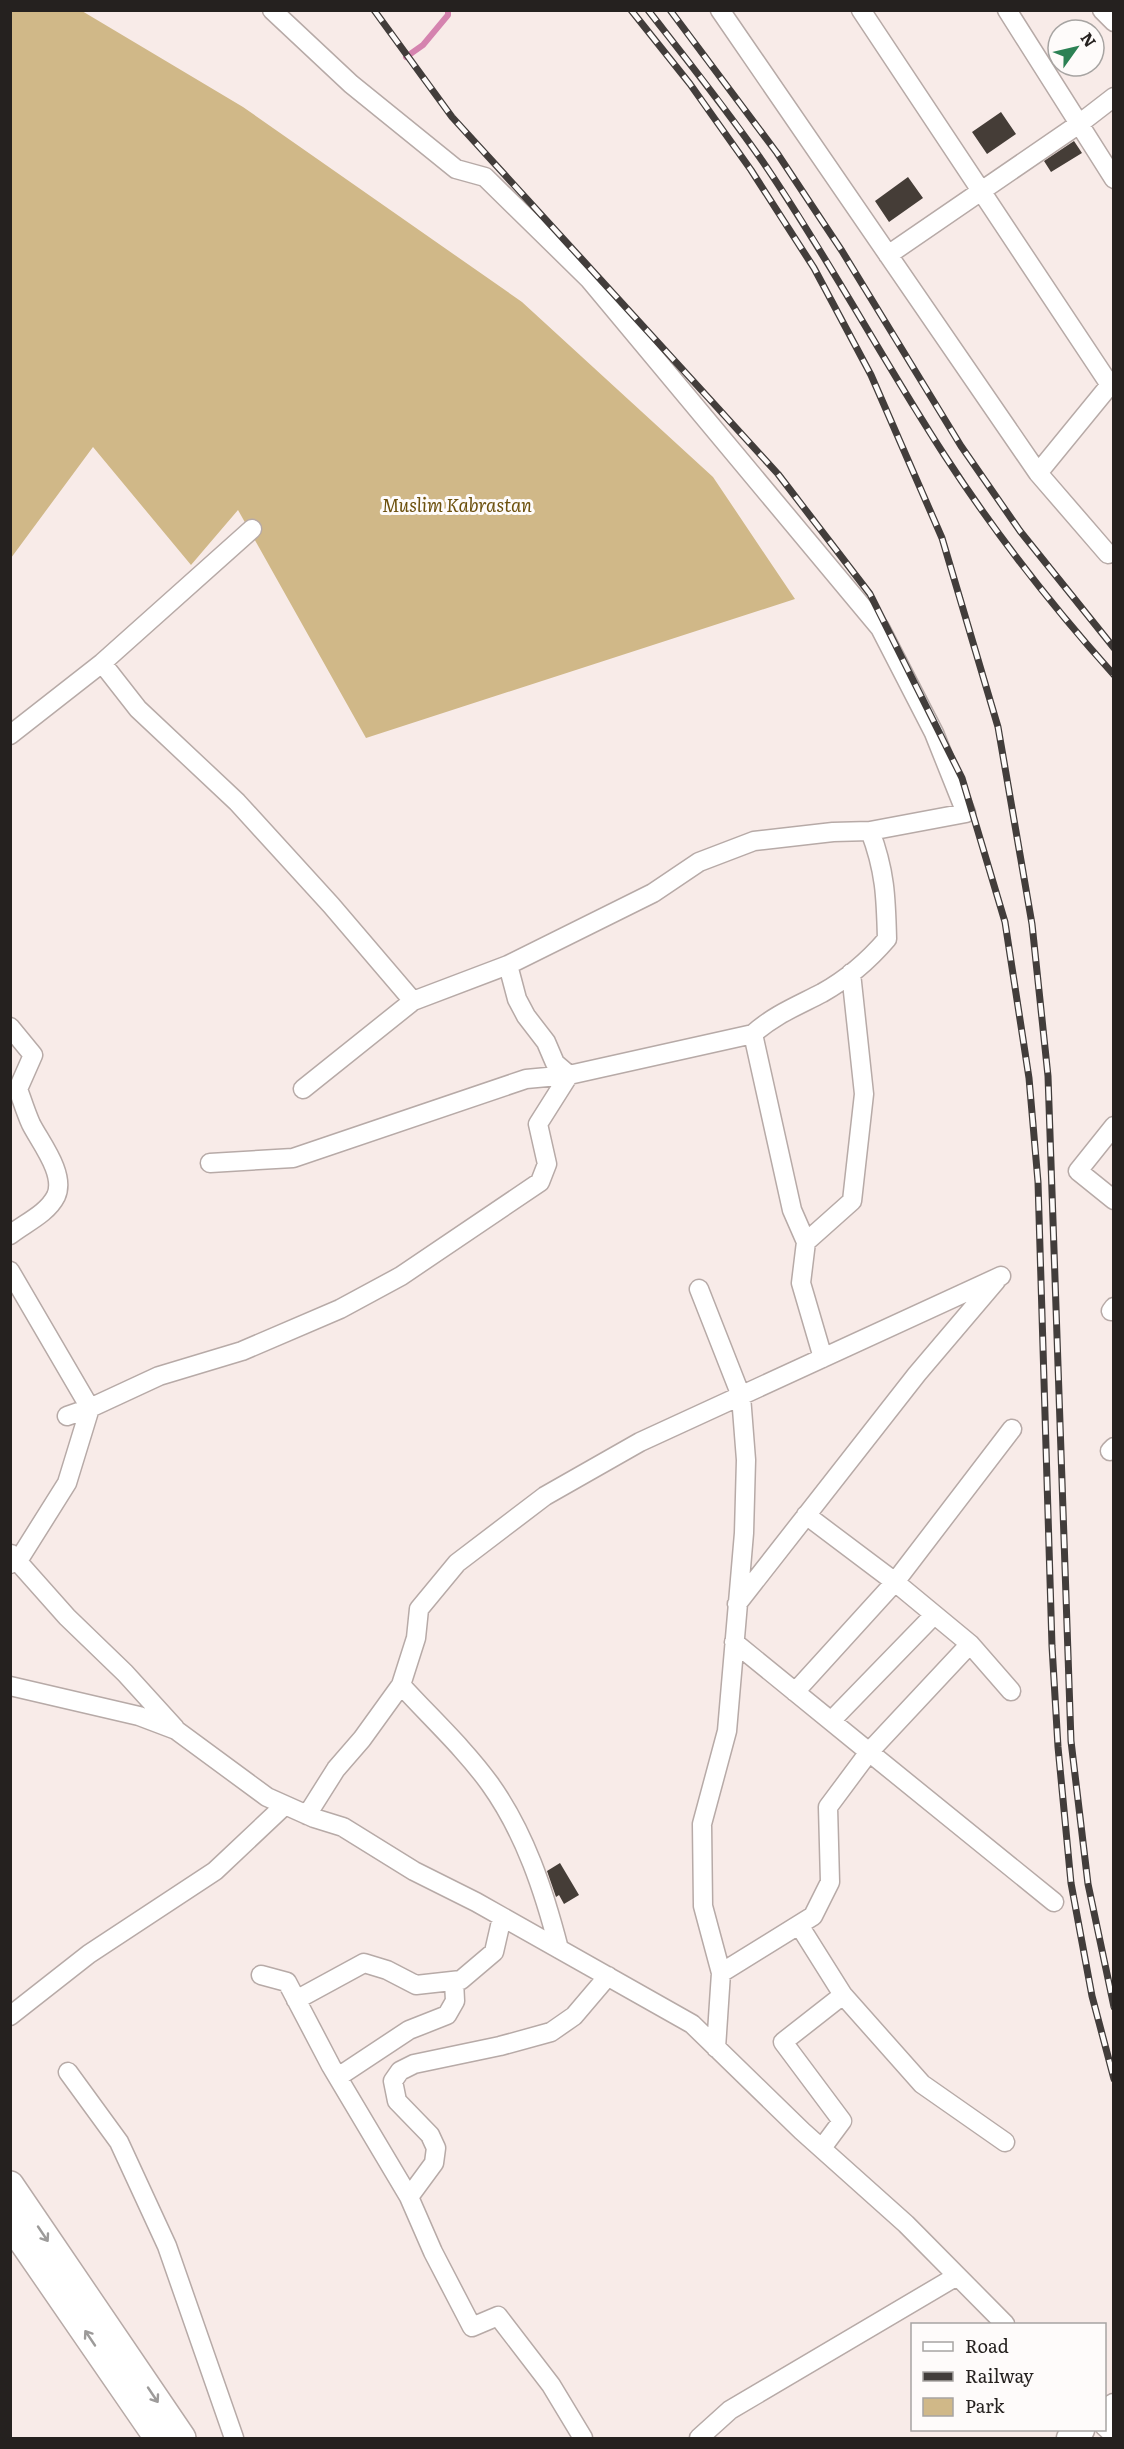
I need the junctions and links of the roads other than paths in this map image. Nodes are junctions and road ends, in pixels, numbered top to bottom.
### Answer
1 (272, 10) edge
2 (720, 10) edge
3 (861, 10) edge
4 (1007, 10) edge
5 (1102, 10) edge
6 (1113, 22) edge
7 (1113, 97) edge
8 (1079, 124) junction
9 (1113, 179) edge
10 (981, 191) junction
11 (888, 255) junction
12 (1112, 382) edge
13 (1038, 473) junction
14 (252, 529) dead end
15 (1112, 555) edge
16 (102, 663) junction
17 (10, 735) edge
18 (870, 831) junction
19 (508, 965) junction
20 (851, 973) junction
21 (413, 1001) junction
22 (10, 1027) edge
23 (753, 1034) junction
24 (569, 1075) junction
25 (303, 1089) dead end
26 (1113, 1126) edge
27 (210, 1163) dead end
28 (1113, 1200) edge
29 (10, 1235) edge
30 (806, 1242) junction
31 (10, 1271) edge
32 (699, 1289) dead end
33 (824, 1358) junction
34 (741, 1396) junction
35 (90, 1408) junction
36 (67, 1416) dead end
37 (1012, 1429) dead end
38 (806, 1515) junction
39 (13, 1560) edge
40 (895, 1582) junction
41 (737, 1605) junction
42 (934, 1615) junction
43 (734, 1642) junction
44 (970, 1644) junction
45 (400, 1685) junction
46 (10, 1686) edge
47 (1011, 1691) dead end
48 (795, 1692) junction
49 (831, 1721) junction
50 (176, 1730) junction
51 (869, 1752) junction
52 (285, 1805) junction
53 (307, 1815) junction
54 (1054, 1902) dead end
55 (502, 1917) junction
56 (799, 1925) junction
57 (559, 1949) junction
58 (721, 1973) junction
59 (261, 1975) dead end
60 (608, 1976) junction
61 (454, 1981) junction
62 (843, 1995) junction
63 (296, 2000) junction
64 (10, 2016) edge
65 (716, 2048) junction
66 (68, 2072) dead end
67 (338, 2077) junction
68 (1005, 2142) dead end
69 (822, 2148) junction
70 (10, 2185) edge
71 (409, 2197) junction
72 (10, 2223) edge
73 (957, 2276) junction
74 (1003, 2323) edge
75 (159, 2439) edge
76 (182, 2439) edge
77 (234, 2439) edge
78 (583, 2439) edge
79 (699, 2439) edge

1 - 18 street
2 - 11 street
3 - 10 street
4 - 8 street
5 - 6 street
7 - 8 street
8 - 9 street
8 - 10 street
10 - 11 street
10 - 12 street
11 - 13 street
12 - 13 street
13 - 15 street
14 - 16 street
16 - 17 street
16 - 21 street
18 - 19 street
18 - 20 street
19 - 21 street
19 - 24 street
20 - 23 street
20 - 30 street
21 - 25 street
22 - 29 street
23 - 24 street
23 - 30 street
24 - 27 street
24 - 35 street
26 - 28 street
30 - 33 street
31 - 35 street
32 - 34 street
33 - 34 street
33 - 38 street
34 - 41 street
34 - 45 street
35 - 36 street
35 - 39 street
37 - 40 street
38 - 40 street
38 - 41 street
39 - 50 street
40 - 42 street
40 - 48 street
41 - 43 street
42 - 44 street
42 - 49 street
43 - 48 street
43 - 58 street
44 - 47 street
44 - 51 street
45 - 53 street
45 - 57 street
46 - 50 street
48 - 49 street
49 - 51 street
50 - 52 street
51 - 54 street
51 - 56 street
52 - 53 street
52 - 64 street
53 - 55 street
55 - 57 street
55 - 61 street
56 - 58 street
56 - 62 street
57 - 60 street
58 - 65 street
59 - 63 street
60 - 65 street
60 - 71 street
61 - 63 street
61 - 67 street
62 - 68 street
62 - 69 street
63 - 67 street
65 - 69 street
66 - 77 street
67 - 71 street
69 - 73 street
70 -> 76 main road
71 - 78 street
75 -> 72 main road
73 - 74 street
73 - 79 street

